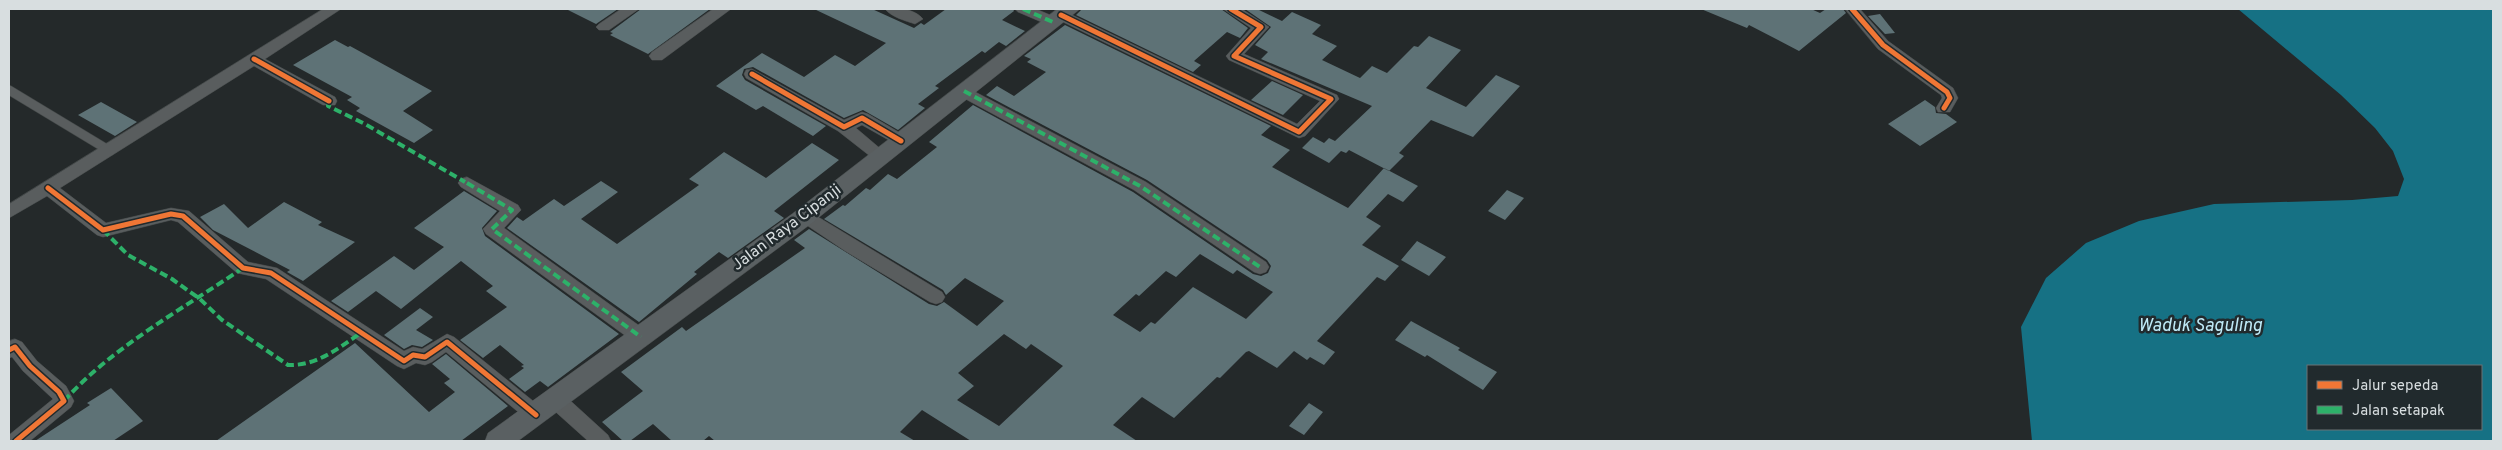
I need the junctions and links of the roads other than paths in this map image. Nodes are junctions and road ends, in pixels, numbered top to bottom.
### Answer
1 (333, 9) edge
2 (631, 9) edge
3 (723, 9) edge
4 (892, 9) edge
5 (1023, 9) edge
6 (1231, 9) edge
7 (1852, 9) edge
8 (1061, 16) edge
9 (915, 19) dead end
10 (604, 27) dead end
11 (657, 56) dead end
12 (254, 59) junction
13 (752, 74) dead end
14 (9, 90) edge
15 (964, 91) junction
16 (329, 101) dead end
17 (1944, 108) dead end
18 (844, 128) junction
19 (901, 141) junction
20 (110, 151) junction
21 (881, 156) junction
22 (467, 183) dead end
23 (48, 188) junction
24 (9, 212) edge
25 (806, 215) junction
26 (1260, 266) dead end
27 (936, 297) dead end
28 (641, 337) junction
29 (9, 350) edge
30 (556, 400) junction
31 (536, 415) junction
32 (16, 441) edge
33 (498, 441) edge
34 (601, 441) edge

1 - 12 street
2 - 10 street
3 - 11 street
4 - 9 street
5 - 8 street
6 - 8 street
7 - 17 street
8 - 15 main road, Jalan Raya Cipanji
12 - 16 street
12 - 20 street
13 - 18 street
14 - 20 lane
15 - 19 main road, Jalan Raya Cipanji
15 - 26 street
18 - 19 street
18 - 21 street
19 - 21 main road, Jalan Raya Cipanji
20 - 23 street
21 - 25 main road, Jalan Raya Cipanji
22 - 28 street
23 - 24 street
23 - 31 street
25 - 27 street
25 - 28 main road, Jalan Raya Cipanji
28 - 30 main road, Jalan Raya Cipanji
29 - 32 street
30 - 31 main road, Jalan Raya Cipanji
30 - 34 street
31 - 33 main road, Jalan Raya Cipanji

